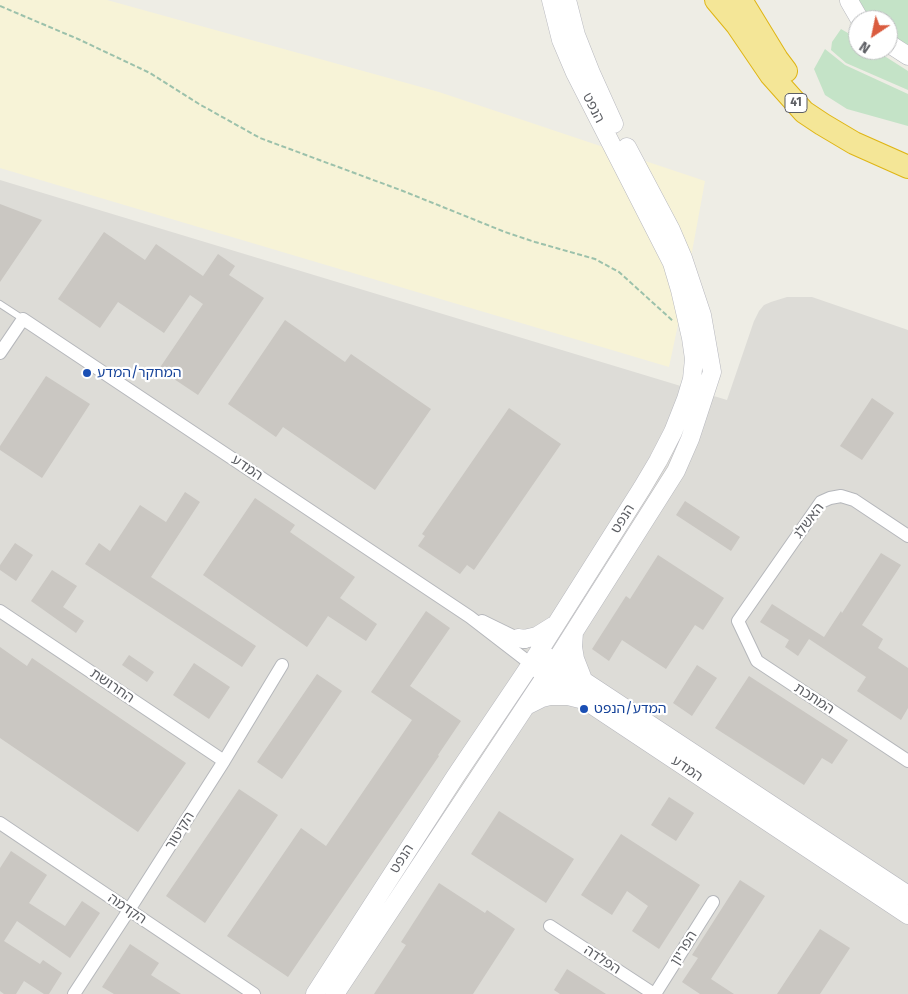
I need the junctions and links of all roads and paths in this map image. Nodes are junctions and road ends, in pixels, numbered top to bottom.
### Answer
1 (551, 0) edge
2 (567, 0) edge
3 (716, 0) edge
4 (741, 0) edge
5 (0, 6) edge
6 (908, 152) edge
7 (908, 167) edge
8 (0, 304) edge
9 (23, 319) junction
10 (691, 338) junction
11 (0, 353) edge
12 (908, 536) edge
13 (0, 611) edge
14 (470, 617) junction
15 (738, 621) joint
16 (557, 622) junction
17 (574, 632) junction
18 (518, 638) junction
19 (535, 657) junction
20 (282, 665) dead end
21 (551, 668) junction
22 (584, 682) junction
23 (583, 699) junction
24 (525, 706) junction
25 (224, 760) junction
26 (908, 761) edge
27 (0, 823) edge
28 (908, 896) edge
29 (713, 902) dead end
30 (130, 910) junction
31 (908, 915) edge
32 (550, 926) dead end
33 (74, 994) edge
34 (254, 994) edge
35 (315, 994) edge
36 (335, 994) edge
37 (654, 994) edge

1 - 10 street, הנפט
2 - 17 street, הנפט
3 - 7 highway, 41
4 - 6 highway, 41
5 - 10 path
8 - 9 lane
9 - 11 street
9 - 14 street, המדע
10 - 16 street, הנפט
12 - 15 street, האשלג
13 - 25 street, החרושת
14 - 18 street, המדע
14 - 19 street, המדע
15 - 26 street, המתכת
16 - 18 street
16 - 19 street, הנפט
17 - 21 street, הנפט
17 - 22 street
18 - 19 street, המדע
19 - 21 street, המדע
19 - 35 street, הנפט
20 - 25 street, הקיטור
21 - 22 street, המדע
21 - 23 street, המדע
21 - 24 street, הנפט
22 - 28 street, המדע
23 - 24 street
23 - 31 street, המדע
24 - 36 street, הנפט
25 - 30 street, הקיטור
27 - 30 street, הקדמה
29 - 37 street, הפריון
30 - 33 street, הקיטור
30 - 34 street, הקדמה
32 - 37 street, הפלדה

